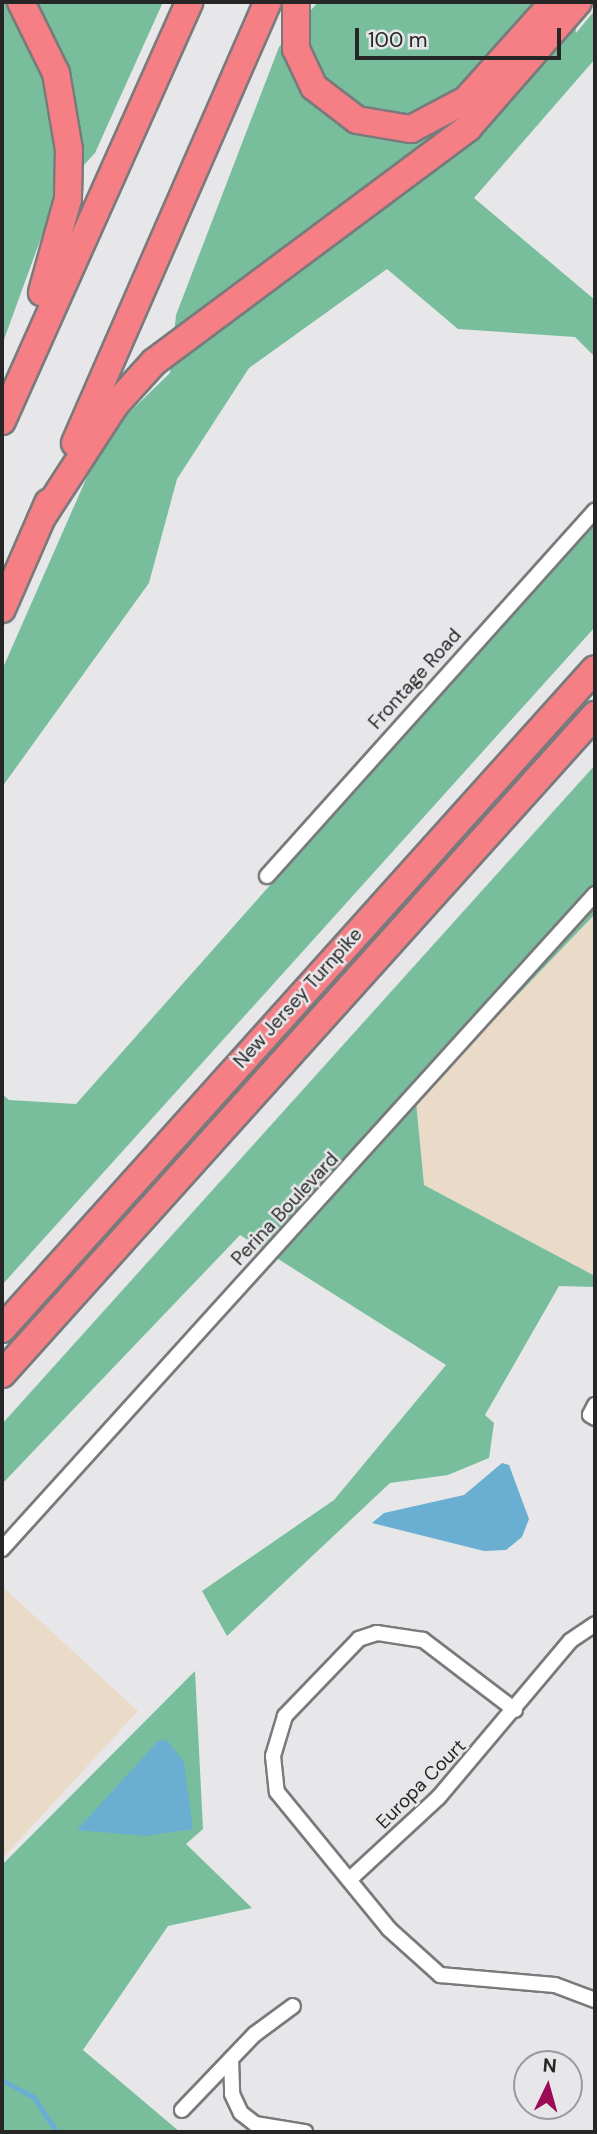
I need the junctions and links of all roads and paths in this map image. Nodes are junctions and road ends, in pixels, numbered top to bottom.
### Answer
1 (21, 2) edge
2 (189, 2) edge
3 (268, 2) edge
4 (296, 2) edge
5 (554, 2) edge
6 (578, 2) edge
7 (2, 404) edge
8 (2, 421) edge
9 (595, 510) edge
10 (41, 519) junction
11 (2, 609) edge
12 (595, 668) edge
13 (595, 715) edge
14 (267, 876) dead end
15 (595, 894) edge
16 (2, 1329) edge
17 (2, 1374) edge
18 (595, 1405) edge
19 (595, 1418) edge
20 (2, 1549) edge
21 (595, 1625) edge
22 (515, 1710) junction
23 (349, 1880) junction
24 (595, 2000) edge
25 (293, 2007) dead end
26 (231, 2059) junction
27 (183, 2110) dead end
28 (305, 2132) edge

1 - 7 highway
2 - 8 highway
3 - 10 highway
4 - 5 highway
6 - 10 highway
9 - 14 street, Frontage Road
10 - 11 highway
12 - 16 highway, New Jersey Turnpike
13 - 17 highway, New Jersey Turnpike
15 - 20 street, Perina Boulevard
18 - 19 street
21 - 22 street, Europa Court
22 - 23 street, Europa Court
22 - 23 street
23 - 24 street
25 - 26 street
26 - 27 street
26 - 28 street

